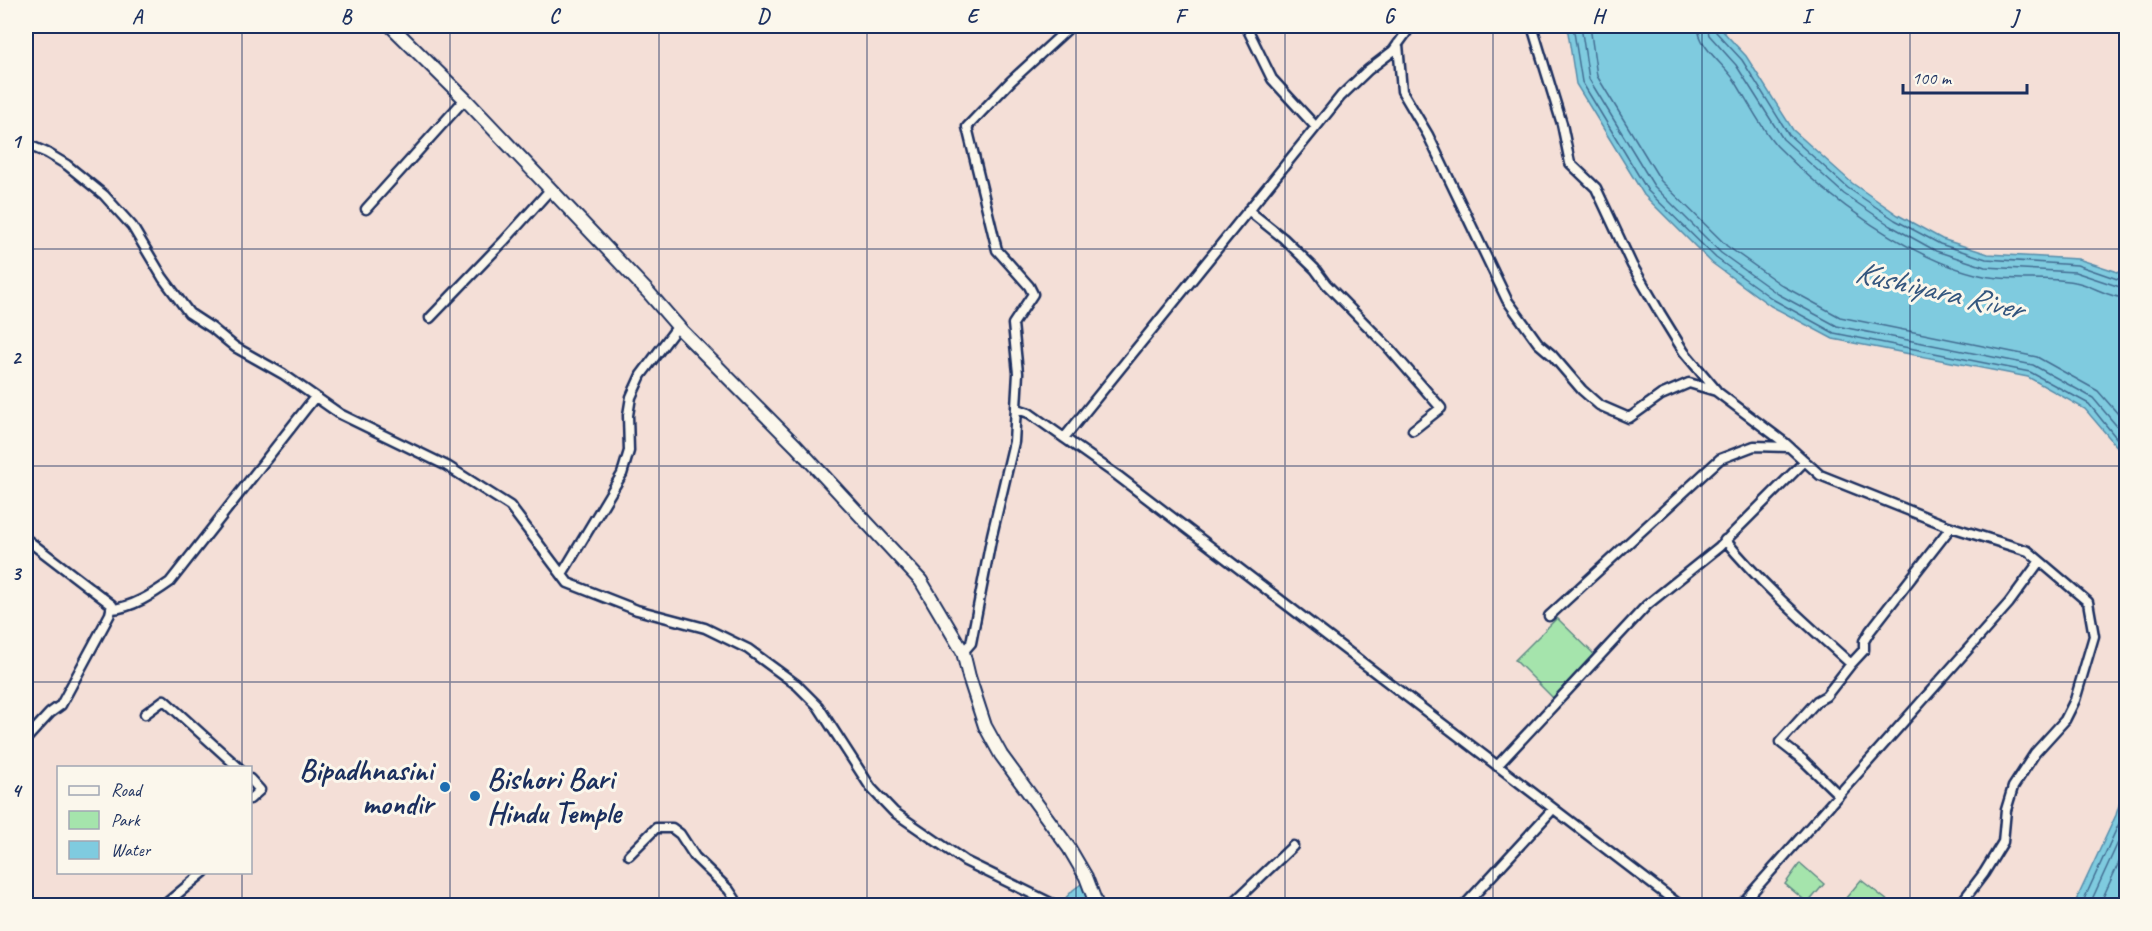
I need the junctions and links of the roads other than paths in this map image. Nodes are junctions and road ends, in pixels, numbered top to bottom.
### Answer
1 (391, 26) edge
2 (1071, 26) edge
3 (1246, 26) edge
4 (1411, 26) edge
5 (1532, 26) edge
6 (1398, 44) junction
7 (465, 99) junction
8 (1316, 127) junction
9 (26, 144) edge
10 (550, 190) junction
11 (366, 209) dead end
12 (1248, 210) junction
13 (430, 318) dead end
14 (678, 326) junction
15 (1716, 391) junction
16 (315, 397) junction
17 (1017, 409) junction
18 (1413, 430) dead end
19 (1064, 438) junction
20 (1789, 447) junction
21 (1805, 461) junction
22 (1951, 527) junction
23 (26, 539) edge
24 (1725, 540) junction
25 (2039, 562) junction
26 (562, 574) junction
27 (111, 609) junction
28 (1549, 616) dead end
29 (963, 652) junction
30 (1851, 664) junction
31 (145, 714) dead end
32 (26, 740) edge
33 (237, 766) edge
34 (1497, 766) junction
35 (252, 781) edge
36 (1839, 795) junction
37 (252, 797) edge
38 (1552, 809) junction
39 (1293, 846) dead end
40 (629, 855) dead end
41 (203, 874) edge
42 (163, 906) edge
43 (734, 906) edge
44 (1057, 906) edge
45 (1097, 906) edge
46 (1230, 906) edge
47 (1464, 906) edge
48 (1681, 906) edge
49 (1740, 906) edge
50 (1959, 906) edge

1 - 7 main road
2 - 17 street
3 - 8 street
4 - 6 street
5 - 15 street
6 - 8 street
6 - 15 street
7 - 10 main road
7 - 11 street
8 - 12 street
9 - 16 street
10 - 13 street
10 - 14 main road
12 - 18 street
12 - 19 street
14 - 26 street
14 - 29 main road
15 - 20 street
16 - 26 street
16 - 27 street
17 - 19 street
17 - 29 street
19 - 34 street
20 - 21 street
20 - 28 street
21 - 22 street
21 - 24 street
22 - 25 street
22 - 30 street
23 - 27 street
24 - 30 street
24 - 34 street
25 - 36 street
25 - 50 street
26 - 44 street
27 - 32 street
29 - 45 main road
30 - 36 street
31 - 33 street
34 - 38 street
35 - 37 street
36 - 49 street
38 - 47 street
38 - 48 street
39 - 46 street
40 - 43 street
41 - 42 street

